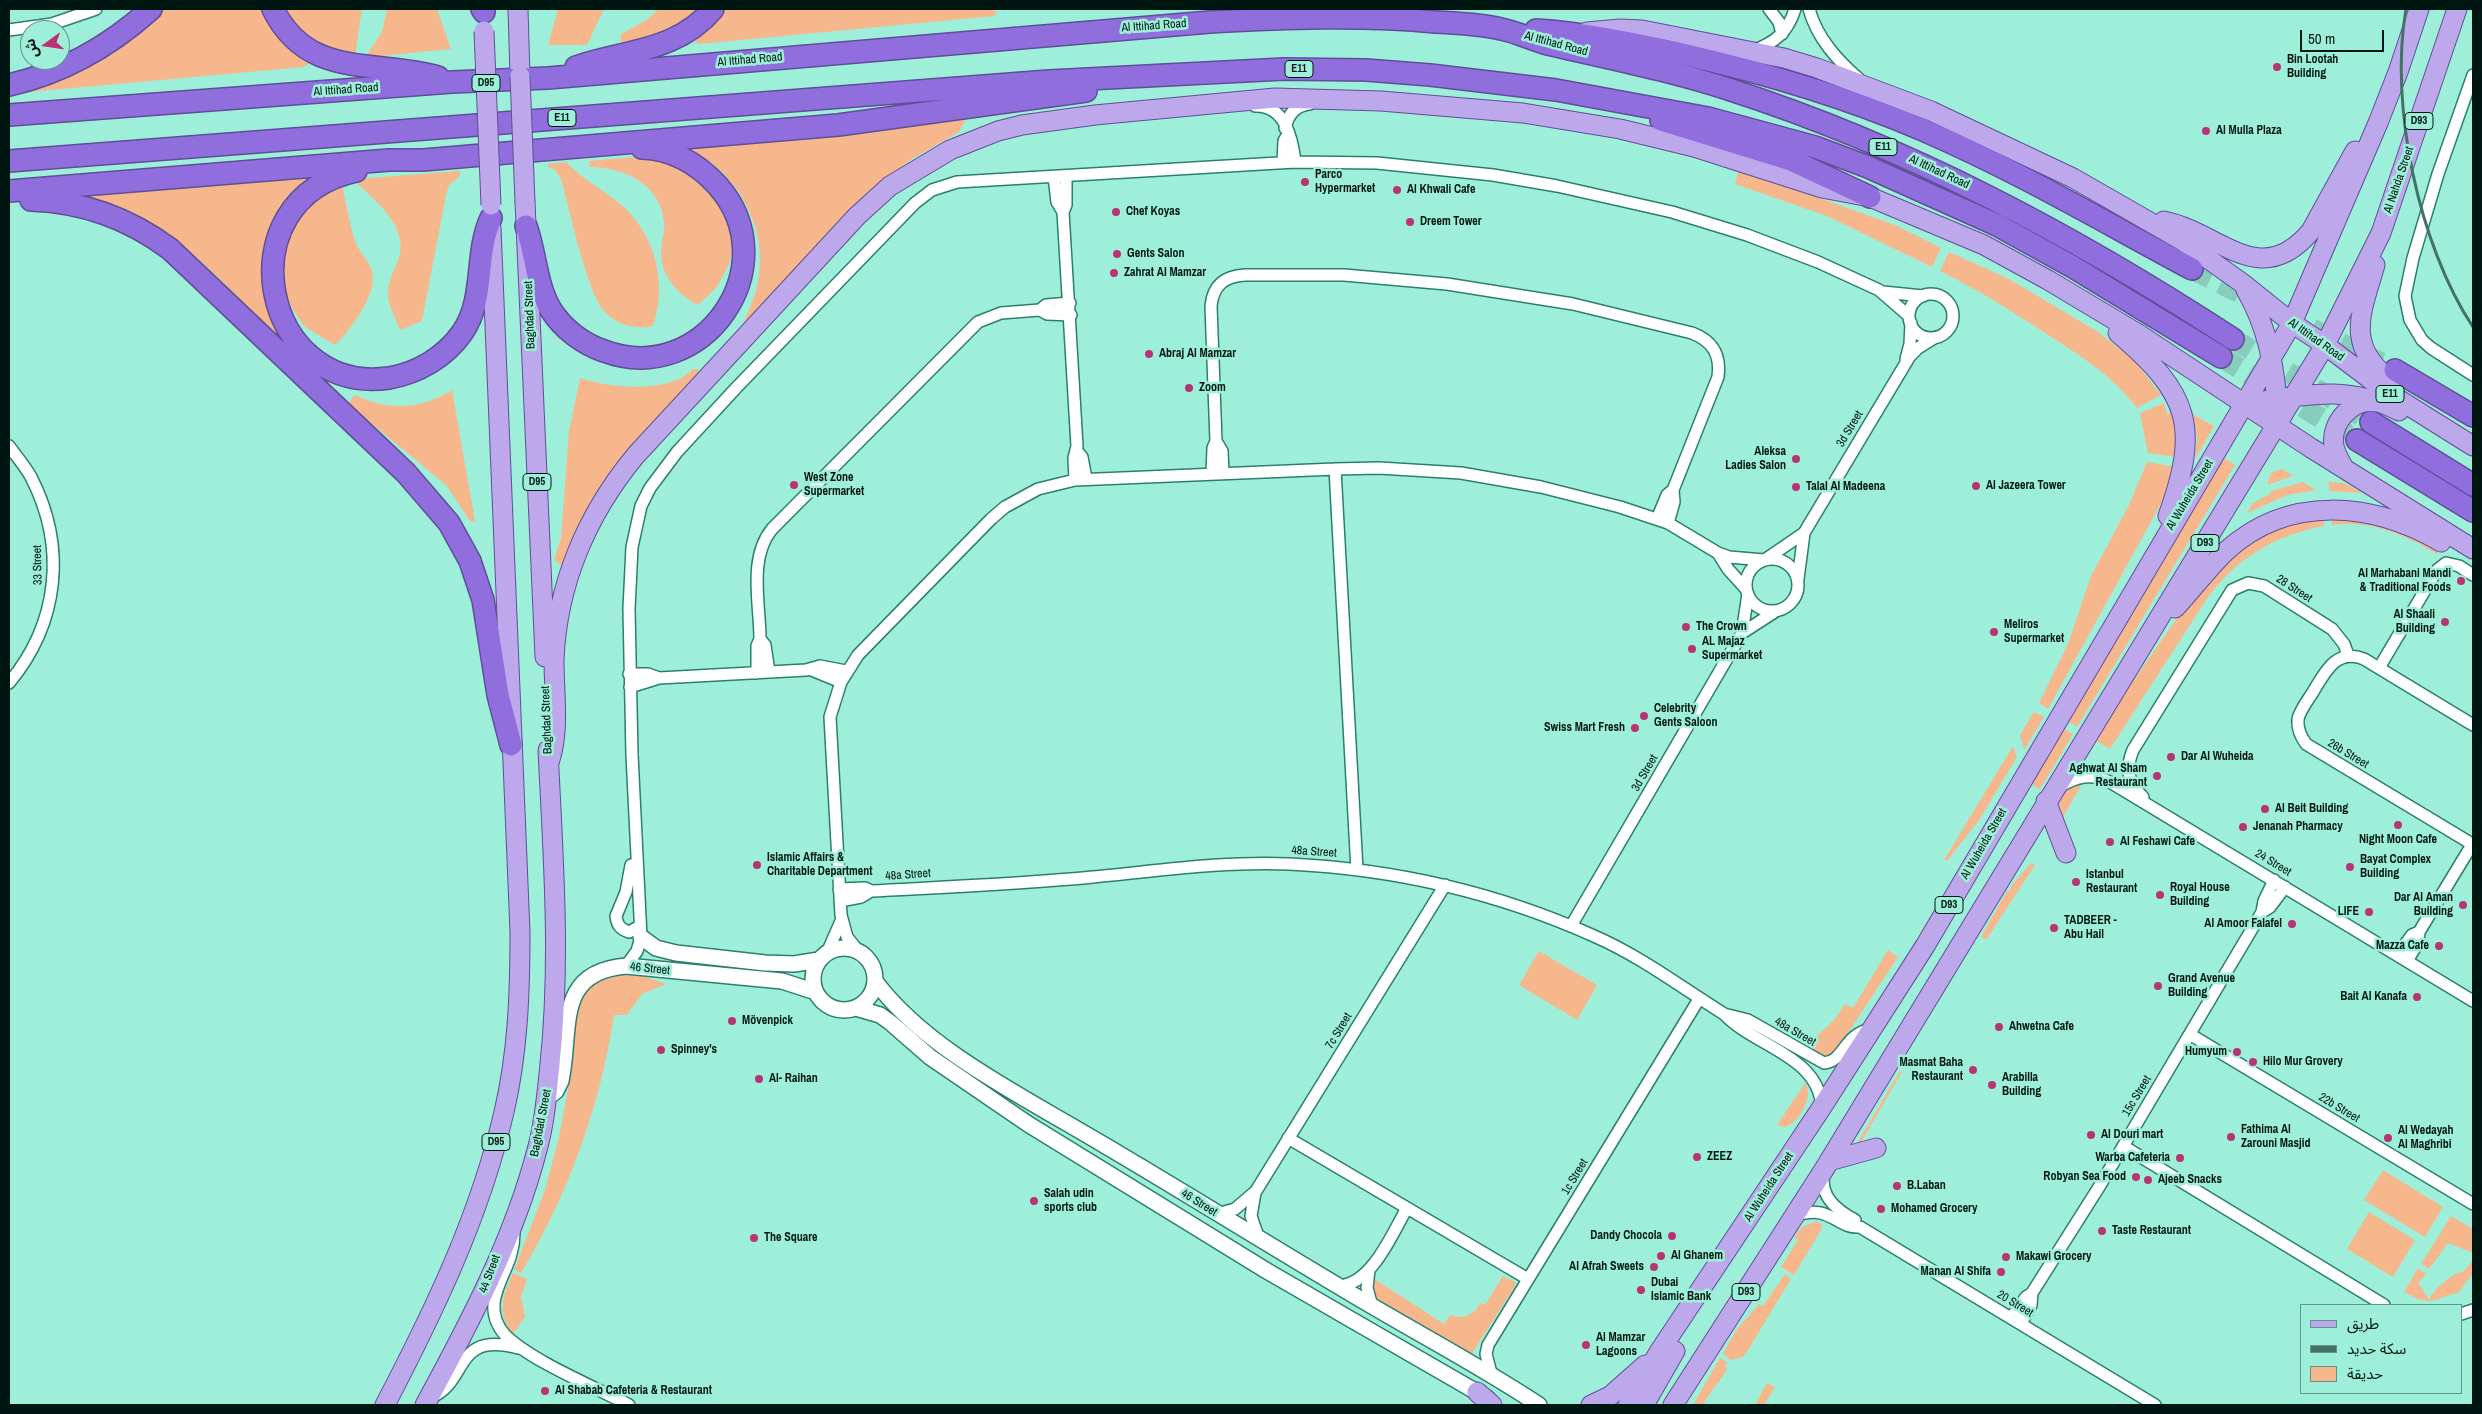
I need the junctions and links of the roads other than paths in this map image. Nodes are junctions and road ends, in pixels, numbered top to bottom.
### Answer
1 (96, 9) edge
2 (152, 9) edge
3 (273, 9) edge
4 (518, 9) edge
5 (712, 9) edge
6 (1213, 9) edge
7 (1769, 9) edge
8 (1795, 9) edge
9 (1809, 9) edge
10 (2419, 9) edge
11 (2457, 9) edge
12 (484, 15) edge
13 (1278, 18) junction
14 (1501, 29) junction
15 (9, 30) edge
16 (1576, 34) junction
17 (1782, 34) junction
18 (1751, 51) junction
19 (1182, 74) junction
20 (2473, 75) edge
21 (548, 78) junction
22 (452, 82) junction
23 (9, 85) edge
24 (1866, 85) junction
25 (1342, 101) junction
26 (1617, 101) junction
27 (1229, 102) junction
28 (9, 115) edge
29 (2378, 123) junction
30 (1287, 131) junction
31 (587, 145) junction
32 (424, 160) junction
33 (9, 161) edge
34 (1289, 162) junction
35 (1054, 177) junction
36 (1066, 177) junction
37 (9, 191) edge
38 (1870, 197) junction
39 (9, 200) edge
40 (491, 211) junction
41 (1063, 212) junction
42 (2144, 218) junction
43 (526, 226) junction
44 (2381, 233) junction
45 (2192, 270) tunnel mouth
46 (2242, 283) junction
47 (1881, 291) junction
48 (1923, 296) junction
49 (2080, 299) junction
50 (1070, 309) junction
51 (1910, 320) junction
52 (2292, 323) junction
53 (1934, 338) junction
54 (2233, 339) tunnel mouth
55 (2326, 345) junction
56 (2272, 356) junction
57 (2221, 357) tunnel mouth
58 (1904, 365) junction
59 (2394, 370) tunnel mouth
60 (2473, 375) edge
61 (2285, 398) junction
62 (2384, 403) junction
63 (2245, 404) junction
64 (2473, 416) edge
65 (2371, 422) tunnel mouth
66 (2277, 426) junction
67 (2357, 440) tunnel mouth
68 (2466, 442) edge
69 (9, 446) edge
70 (1335, 469) junction
71 (2345, 469) junction
72 (1218, 473) junction
73 (1080, 480) junction
74 (2473, 485) edge
75 (2473, 511) edge
76 (1663, 521) junction
77 (1804, 533) junction
78 (2473, 549) edge
79 (1718, 553) junction
80 (2155, 553) junction
81 (1765, 560) junction
82 (2473, 561) edge
83 (2473, 575) edge
84 (1798, 580) junction
85 (1747, 592) junction
86 (1776, 611) junction
87 (1742, 634) junction
88 (2148, 636) junction
89 (2348, 655) junction
90 (2379, 668) junction
91 (809, 669) junction
92 (846, 671) junction
93 (763, 672) junction
94 (629, 674) junction
95 (659, 678) junction
96 (841, 682) junction
97 (9, 683) edge
98 (630, 687) junction
99 (2473, 725) edge
100 (511, 745) junction
101 (549, 763) junction
102 (2050, 796) junction
103 (2155, 808) junction
104 (634, 823) junction
105 (2473, 844) edge
106 (2066, 853) dead end
107 (1356, 870) junction
108 (2274, 880) junction
109 (1445, 885) junction
110 (2285, 887) junction
111 (840, 895) junction
112 (2262, 912) junction
113 (841, 921) junction
114 (1571, 926) junction
115 (640, 932) junction
116 (859, 952) junction
117 (823, 956) junction
118 (2402, 958) junction
119 (626, 966) junction
120 (875, 981) junction
121 (816, 992) junction
122 (1699, 999) junction
123 (2473, 1001) edge
124 (856, 1008) junction
125 (1724, 1014) junction
126 (1872, 1030) junction
127 (2190, 1035) junction
128 (547, 1098) junction
129 (1822, 1107) junction
130 (1288, 1138) junction
131 (2123, 1146) junction
132 (1876, 1148) dead end
133 (1827, 1164) junction
134 (1256, 1191) junction
135 (2473, 1204) edge
136 (1407, 1208) junction
137 (1217, 1214) junction
138 (1793, 1217) junction
139 (513, 1224) junction
140 (1860, 1227) junction
141 (1260, 1240) junction
142 (1369, 1270) junction
143 (1528, 1279) junction
144 (1339, 1286) junction
145 (1701, 1289) junction
146 (2382, 1304) edge
147 (1372, 1306) junction
148 (2016, 1321) junction
149 (526, 1350) junction
150 (1659, 1352) junction
151 (1699, 1367) junction
152 (1491, 1373) junction
153 (1477, 1392) junction
154 (426, 1402) edge
155 (385, 1405) edge
156 (629, 1405) edge
157 (1492, 1405) edge
158 (1499, 1405) edge
159 (1539, 1405) edge
160 (1591, 1405) edge
161 (1628, 1405) edge
162 (1644, 1405) edge
163 (1673, 1405) edge
164 (1683, 1405) edge
165 (2155, 1405) edge

1 - 15 street
2 - 23 highway
3 - 22 highway
4 - 43 main road, Baghdad Street / D95, bridge
5 - 21 highway
6 - 13 highway
7 - 17 street
8 - 17 street
9 - 24 street
10 - 29 main road, D93
11 - 44 main road, Al Nahda Street / D93
12 - 40 main road, D95, bridge
13 - 14 highway, Al Ittihad Road / E11
13 - 21 highway, Al Ittihad Road / E11
14 - 16 highway
14 - 54 highway, Al Ittihad Road / E11
16 - 18 main road, E11
16 - 45 highway
17 - 18 street
18 - 24 main road, E11
19 - 26 highway, Al Ittihad Road / E11
19 - 31 highway
19 - 33 highway, Al Ittihad Road / E11
20 - 60 street
21 - 22 highway, Al Ittihad Road / E11
22 - 28 highway, Al Ittihad Road / E11
24 - 42 main road, Al Ittihad Road / E11
25 - 27 main road
25 - 30 street
25 - 38 main road
26 - 38 highway
26 - 57 highway, Al Ittihad Road / E11
27 - 30 street
27 - 101 main road
29 - 42 main road
29 - 52 main road, D93
30 - 34 street
31 - 32 highway
31 - 43 highway
32 - 37 highway
32 - 40 highway
34 - 36 street
34 - 47 street
35 - 36 street
35 - 41 street
35 - 94 street
36 - 41 street
38 - 49 main road
39 - 100 highway
40 - 100 main road, D95
41 - 50 street
42 - 46 main road, Al Ittihad Road / E11
43 - 101 main road, Baghdad Street / D95
44 - 55 main road, Al Nahda Street / D93
44 - 68 main road
46 - 52 main road, Al Ittihad Road / E11
46 - 56 main road
47 - 48 street
47 - 51 street
48 - 51 street
48 - 53 street
49 - 63 main road
49 - 80 main road
50 - 73 street
50 - 93 street
51 - 53 street
51 - 58 street, 3d Street
52 - 55 main road, Al Ittihad Road / E11
52 - 56 main road, Al Wuheida Street / D93
53 - 58 street, 3d Street
55 - 61 main road, D93
55 - 68 main road, Al Ittihad Road / E11
56 - 61 main road
56 - 63 main road, Al Wuheida Street / D93
58 - 77 street, 3d Street
59 - 64 highway
61 - 62 main road
61 - 63 main road
61 - 66 main road, D93
62 - 68 main road
62 - 71 main road
63 - 66 main road
63 - 80 main road, Al Wuheida Street / D93
65 - 74 highway
66 - 71 main road
66 - 88 main road, D93
67 - 75 highway
69 - 97 street, 33 Street
70 - 72 street
70 - 76 street
70 - 107 street
71 - 78 main road
72 - 73 street
72 - 76 street
73 - 92 street
76 - 79 street
77 - 81 street, 3d Street
77 - 84 street, 3d Street
79 - 81 street
79 - 85 street
80 - 126 main road, Al Wuheida Street / D93
81 - 84 street
81 - 85 street
82 - 88 main road
83 - 90 street
84 - 86 street
85 - 86 street
85 - 87 street, 3d Street
86 - 87 street, 3d Street
87 - 114 street, 3d Street
88 - 102 main road, D93
89 - 90 street
89 - 103 street, 28 Street
89 - 105 street, 26b Street
90 - 99 street
91 - 92 street
91 - 93 street
91 - 96 street
92 - 96 street
93 - 95 street
94 - 95 street
94 - 98 street
95 - 98 street
96 - 111 street
98 - 104 street
100 - 155 main road, D95
101 - 128 main road, Baghdad Street / D95
102 - 103 street, 24 Street
102 - 106 main road
102 - 133 main road, D93
103 - 108 street, 24 Street
104 - 115 street
104 - 115 street
105 - 118 street
107 - 109 street, 48a Street
107 - 111 street, 48a Street
108 - 110 street, 24 Street
108 - 112 street, 15c Street
109 - 114 street, 48a Street
109 - 130 street, 7c Street
110 - 112 street, 15c Street
110 - 118 street, 24 Street
111 - 113 street
112 - 127 street, 15c Street
113 - 116 street
113 - 117 street
114 - 122 street, 48a Street
115 - 117 street, 46 Street
115 - 119 street
116 - 117 street
116 - 120 street
117 - 121 street
118 - 123 street, 24 Street
119 - 121 street, 46 Street
119 - 128 street, 46 Street
120 - 124 street
120 - 137 street, 46 Street
121 - 124 street
122 - 125 street, 48a Street
122 - 143 street, 1c Street
124 - 153 street, 46 Street
125 - 126 street, 48a Street
125 - 129 street, 48a Street
126 - 129 main road, Al Wuheida Street / D93
127 - 131 street, 15c Street
127 - 135 street, 22b Street
128 - 139 main road, Baghdad Street / D95
129 - 145 main road, Al Wuheida Street / D93
130 - 134 street, 7c Street
130 - 136 street
131 - 146 street
131 - 148 street, 15c Street
132 - 133 main road
133 - 138 main road, D93
133 - 140 street, 20 Street
134 - 137 street, 7c Street
134 - 141 street, 7c Street
136 - 142 street
136 - 143 street
137 - 141 street, 46 Street
138 - 140 street, 20 Street
138 - 151 main road, D93
139 - 149 street, 44 Street
139 - 154 main road, Baghdad Street / D95
140 - 148 street, 20 Street
141 - 144 street, 46 Street
142 - 144 street
142 - 147 street
143 - 152 street, 1c Street
144 - 147 street, 46 Street
145 - 150 main road, Al Wuheida Street / D93
145 - 162 main road
147 - 152 street, 46 Street
148 - 165 street, 20 Street
149 - 154 street, 44 Street
149 - 156 street, 44 Street
150 - 160 main road
150 - 161 main road, Al Wuheida Street / D93
151 - 163 main road, D93
151 - 164 main road
152 - 159 street, 46 Street
153 - 157 main road
153 - 158 street, 46 Street

